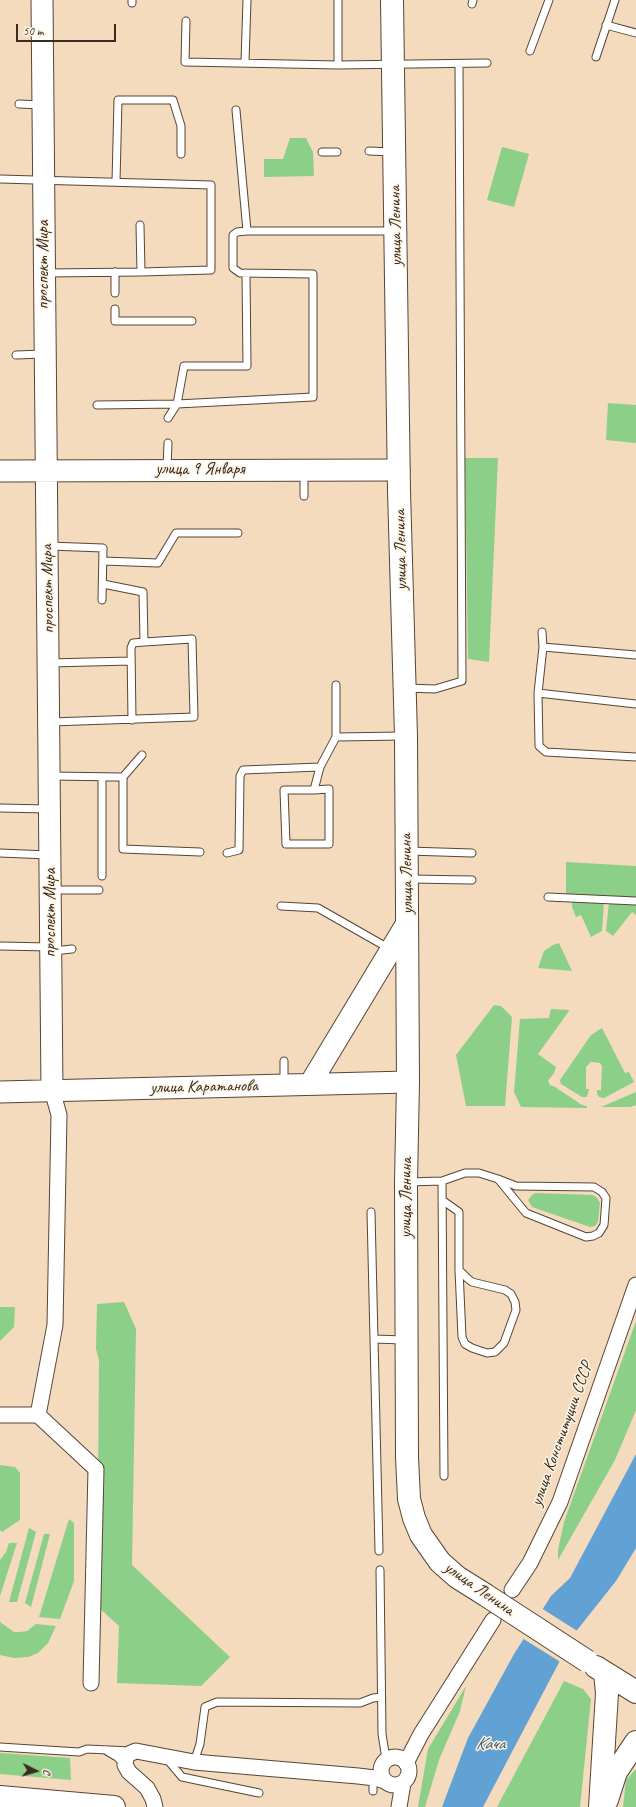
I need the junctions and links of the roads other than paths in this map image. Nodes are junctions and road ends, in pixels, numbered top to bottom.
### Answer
1 (42, 0) edge
2 (247, 0) edge
3 (338, 0) edge
4 (392, 0) edge
5 (549, 0) edge
6 (615, 0) edge
7 (186, 21) dead end
8 (606, 25) junction
9 (636, 34) edge
10 (530, 51) dead end
11 (596, 57) dead end
12 (246, 62) junction
13 (393, 63) junction
14 (487, 63) dead end
15 (459, 64) junction
16 (338, 65) junction
17 (19, 104) dead end
18 (44, 105) junction
19 (236, 110) dead end
20 (369, 151) dead end
21 (322, 152) dead end
22 (337, 152) dead end
23 (395, 152) junction
24 (181, 154) dead end
25 (0, 179) edge
26 (44, 180) junction
27 (116, 182) junction
28 (140, 225) dead end
29 (247, 231) junction
30 (396, 231) junction
31 (115, 272) junction
32 (141, 272) junction
33 (45, 273) junction
34 (246, 273) junction
35 (115, 293) dead end
36 (115, 309) dead end
37 (192, 321) dead end
38 (44, 354) junction
39 (16, 355) dead end
40 (177, 404) junction
41 (97, 405) dead end
42 (168, 418) dead end
43 (168, 443) dead end
44 (167, 470) junction
45 (304, 470) junction
46 (400, 470) junction
47 (0, 471) edge
48 (47, 471) junction
49 (304, 496) dead end
50 (238, 533) dead end
51 (47, 546) junction
52 (103, 561) junction
53 (102, 584) junction
54 (102, 600) dead end
55 (542, 632) dead end
56 (144, 642) junction
57 (543, 647) junction
58 (636, 655) edge
59 (131, 661) junction
60 (48, 663) junction
61 (336, 685) dead end
62 (404, 688) junction
63 (538, 693) junction
64 (636, 704) edge
65 (132, 720) junction
66 (49, 722) junction
67 (406, 736) junction
68 (336, 737) junction
69 (142, 755) dead end
70 (636, 757) edge
71 (320, 767) junction
72 (49, 776) junction
73 (123, 777) junction
74 (102, 778) junction
75 (314, 790) junction
76 (0, 808) edge
77 (50, 809) junction
78 (407, 851) junction
79 (200, 852) dead end
80 (0, 853) edge
81 (227, 853) dead end
82 (472, 853) dead end
83 (50, 855) junction
84 (102, 876) dead end
85 (407, 879) junction
86 (472, 880) dead end
87 (50, 890) junction
88 (99, 890) dead end
89 (548, 897) dead end
90 (636, 901) edge
91 (281, 906) dead end
92 (407, 923) junction
93 (0, 946) edge
94 (51, 949) junction
95 (72, 949) dead end
96 (391, 950) junction
97 (284, 1061) dead end
98 (408, 1082) junction
99 (310, 1084) junction
100 (284, 1085) junction
101 (52, 1090) junction
102 (0, 1092) edge
103 (498, 1179) junction
104 (442, 1181) junction
105 (406, 1182) junction
106 (442, 1200) junction
107 (371, 1212) dead end
108 (459, 1270) junction
109 (636, 1285) edge
110 (374, 1339) junction
111 (407, 1340) junction
112 (0, 1415) edge
113 (38, 1415) junction
114 (444, 1476) dead end
115 (379, 1551) dead end
116 (380, 1570) dead end
117 (512, 1590) dead end
118 (494, 1620) dead end
119 (596, 1667) junction
120 (91, 1683) dead end
121 (636, 1692) edge
122 (381, 1697) junction
123 (636, 1742) edge
124 (0, 1747) edge
125 (104, 1749) junction
126 (136, 1751) junction
127 (164, 1757) junction
128 (194, 1762) junction
129 (125, 1765) junction
130 (393, 1771) junction
131 (358, 1776) junction
132 (373, 1791) dead end
133 (259, 1793) dead end
134 (0, 1797) edge
135 (114, 1807) edge
136 (155, 1807) edge
137 (396, 1807) edge
138 (399, 1807) edge
139 (600, 1807) edge
140 (605, 1807) edge

1 - 18 main road, проспект Мира
2 - 12 lane
3 - 16 lane
4 - 13 main road, улица Ленина
5 - 10 lane
6 - 8 lane
7 - 12 lane
8 - 9 lane
8 - 11 lane
12 - 16 lane
13 - 15 lane
13 - 16 lane
13 - 23 main road, улица Ленина
14 - 15 lane
15 - 62 lane
17 - 18 lane
18 - 26 main road, проспект Мира
19 - 29 lane
20 - 23 lane
21 - 22 lane
23 - 30 main road, улица Ленина
24 - 27 lane
25 - 26 lane
26 - 27 lane
26 - 33 main road, проспект Мира
27 - 32 lane
28 - 32 lane
29 - 30 lane
29 - 34 lane
30 - 46 main road, улица Ленина
31 - 32 lane
31 - 33 lane
31 - 35 lane
33 - 38 main road, проспект Мира
34 - 40 lane
34 - 40 lane
36 - 37 lane
38 - 39 lane
38 - 48 main road, проспект Мира
40 - 41 lane
40 - 42 lane
43 - 44 lane
44 - 45 main road, улица 9 Января
44 - 48 main road, улица 9 Января
45 - 46 main road, улица 9 Января
45 - 49 lane
46 - 62 main road, улица Ленина
47 - 48 main road, улица 9 Января
48 - 51 main road, проспект Мира
50 - 52 lane
51 - 52 lane
51 - 60 main road, проспект Мира
52 - 53 lane
53 - 54 lane
53 - 56 lane
55 - 57 lane
56 - 59 lane
56 - 65 lane
57 - 58 lane
57 - 63 lane
59 - 60 lane
59 - 65 lane
60 - 66 main road, проспект Мира
61 - 68 lane
62 - 67 main road, улица Ленина
63 - 64 lane
63 - 70 lane
65 - 66 lane
66 - 72 main road, проспект Мира
67 - 68 lane
67 - 78 main road, улица Ленина
68 - 71 lane
69 - 73 lane
71 - 75 lane
71 - 81 lane
72 - 74 lane
72 - 77 main road, проспект Мира
73 - 74 lane
73 - 79 lane
74 - 84 lane
75 - 75 lane
76 - 77 lane
77 - 83 main road, проспект Мира
78 - 82 lane
78 - 85 main road, улица Ленина
80 - 83 lane
83 - 87 main road, проспект Мира
85 - 86 lane
85 - 92 main road, улица Ленина
87 - 88 lane
87 - 94 main road, проспект Мира
89 - 90 lane
91 - 96 lane
92 - 96 main road
92 - 98 main road, улица Ленина
93 - 94 lane
94 - 95 lane
94 - 101 main road, проспект Мира
96 - 99 main road
97 - 100 lane
98 - 99 main road, улица Каратанова
98 - 105 main road, улица Ленина
99 - 100 main road, улица Каратанова
100 - 101 main road, улица Каратанова
101 - 102 main road, улица Каратанова
101 - 113 street, проспект Мира
103 - 103 lane
103 - 104 lane
104 - 105 lane
104 - 106 lane
105 - 111 main road, улица Ленина
106 - 108 lane
106 - 114 lane
107 - 110 lane
108 - 108 lane
109 - 117 street, улица Конституции СССР
110 - 111 lane
110 - 115 lane
111 - 119 main road, улица Ленина, bridge
112 - 113 street
113 - 120 street
116 - 122 lane
118 - 130 street
119 - 121 main road, улица Ленина
119 - 139 main road
122 - 128 lane
122 - 130 lane
123 - 140 main road
124 - 125 lane
125 - 126 lane
125 - 129 lane
126 - 127 street
126 - 129 street
127 - 128 street
127 - 133 lane
128 - 131 street
129 - 136 street
130 - 131 street
130 - 137 street
130 - 138 street
131 - 132 lane
134 - 135 main road

